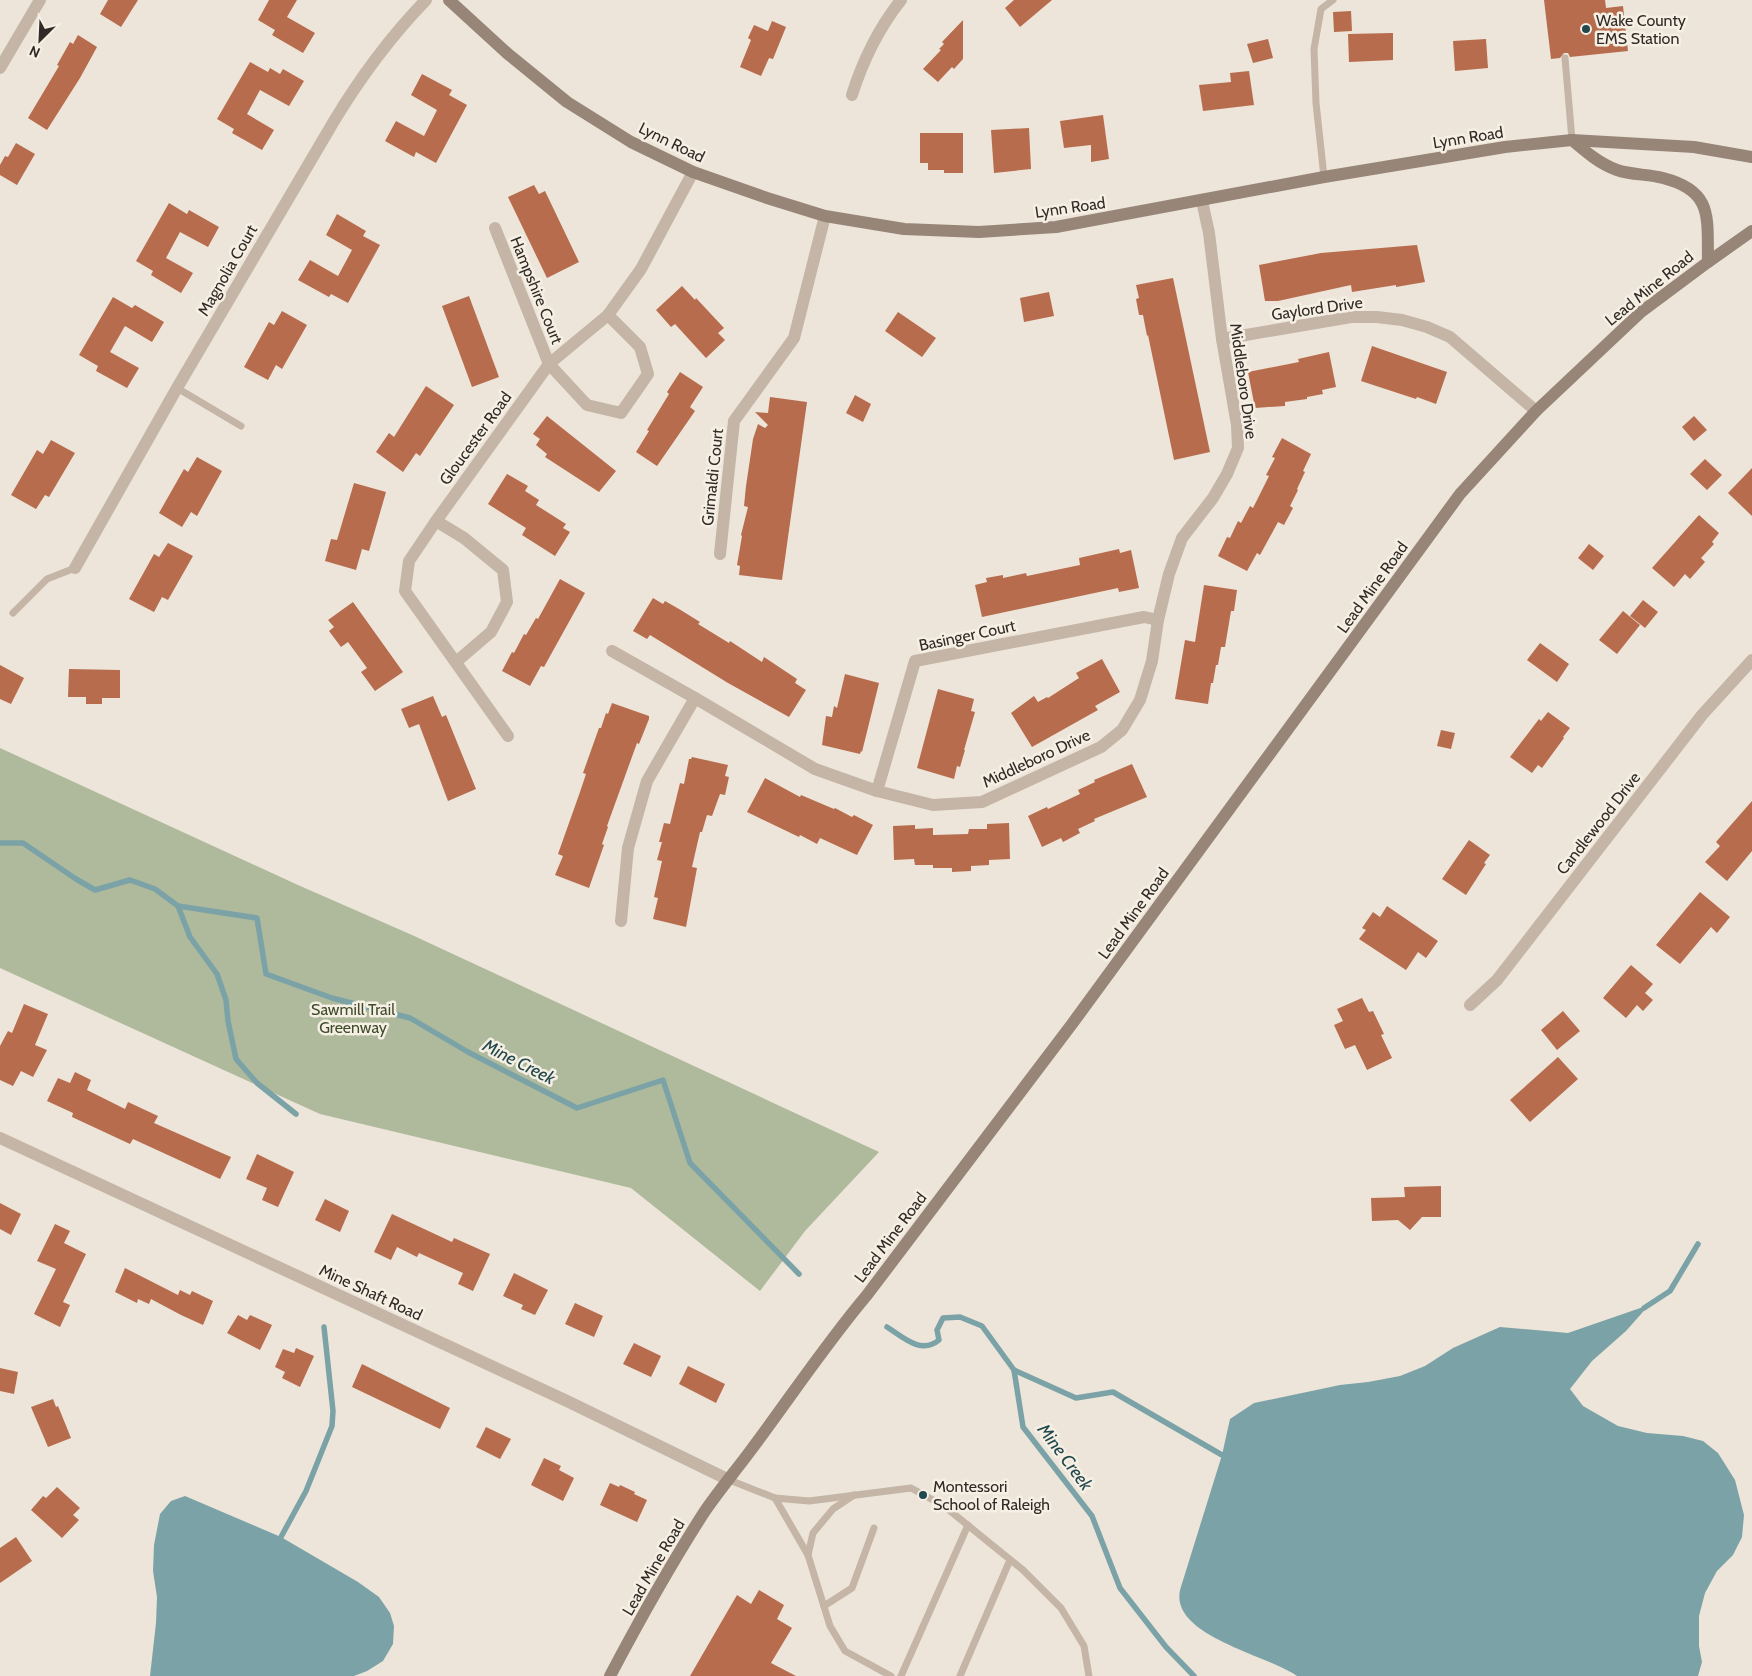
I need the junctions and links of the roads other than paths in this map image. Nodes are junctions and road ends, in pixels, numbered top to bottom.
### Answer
1 (40, 0) edge
2 (426, 0) edge
3 (449, 0) edge
4 (901, 0) edge
5 (1333, 0) edge
6 (1565, 58) dead end
7 (0, 68) edge
8 (852, 95) dead end
9 (1572, 140) junction
10 (1752, 156) edge
11 (692, 172) junction
12 (1324, 177) junction
13 (1202, 201) junction
14 (825, 216) junction
15 (494, 228) dead end
16 (1752, 231) edge
17 (1708, 262) junction
18 (608, 315) junction
19 (1222, 339) junction
20 (548, 364) junction
21 (177, 388) junction
22 (1536, 411) junction
23 (241, 426) dead end
24 (436, 520) junction
25 (720, 554) dead end
26 (75, 568) joint
27 (14, 613) dead end
28 (1158, 620) junction
29 (612, 651) dead end
30 (1752, 660) edge
31 (456, 662) junction
32 (694, 698) junction
33 (508, 736) dead end
34 (877, 791) junction
35 (621, 921) dead end
36 (1470, 1005) dead end
37 (0, 1138) edge
38 (727, 1479) junction
39 (856, 1494) junction
40 (775, 1498) junction
41 (968, 1525) junction
42 (874, 1528) dead end
43 (808, 1555) junction
44 (1010, 1560) junction
45 (824, 1606) junction
46 (610, 1676) edge
47 (891, 1676) edge
48 (902, 1676) edge
49 (960, 1676) edge
50 (1089, 1676) edge

1 - 7 street
2 - 21 street, Magnolia Court
3 - 11 main road, Lynn Road
4 - 8 street
5 - 12 lane
6 - 9 lane
9 - 10 main road, Lynn Road
9 - 12 main road, Lynn Road
9 - 17 main road
11 - 14 main road, Lynn Road
11 - 18 street, Gloucester Road
12 - 13 main road, Lynn Road
13 - 14 main road, Lynn Road
13 - 19 street, Middleboro Drive
14 - 25 street, Grimaldi Court
15 - 20 street, Hampshire Court
16 - 17 main road, Lead Mine Road
17 - 22 main road, Lead Mine Road
18 - 20 street, Gloucester Road
18 - 20 street
19 - 22 street, Gaylord Drive
19 - 28 street, Middleboro Drive
20 - 24 street, Gloucester Road
21 - 23 lane
21 - 26 street, Magnolia Court
22 - 38 main road, Lead Mine Road
24 - 31 street, Gloucester Road
24 - 31 street
26 - 27 lane
28 - 34 street, Middleboro Drive
28 - 34 street, Basinger Court
29 - 32 street, Middleboro Drive
30 - 36 street, Candlewood Drive
31 - 33 street, Gloucester Road
32 - 34 street, Middleboro Drive
32 - 35 street
37 - 38 street, Mine Shaft Road
38 - 40 lane
38 - 46 main road, Lead Mine Road
39 - 40 lane
39 - 41 lane
39 - 43 lane
40 - 43 lane
41 - 44 lane
41 - 48 lane
42 - 45 lane
43 - 45 lane
44 - 49 lane
44 - 50 lane
45 - 47 lane

